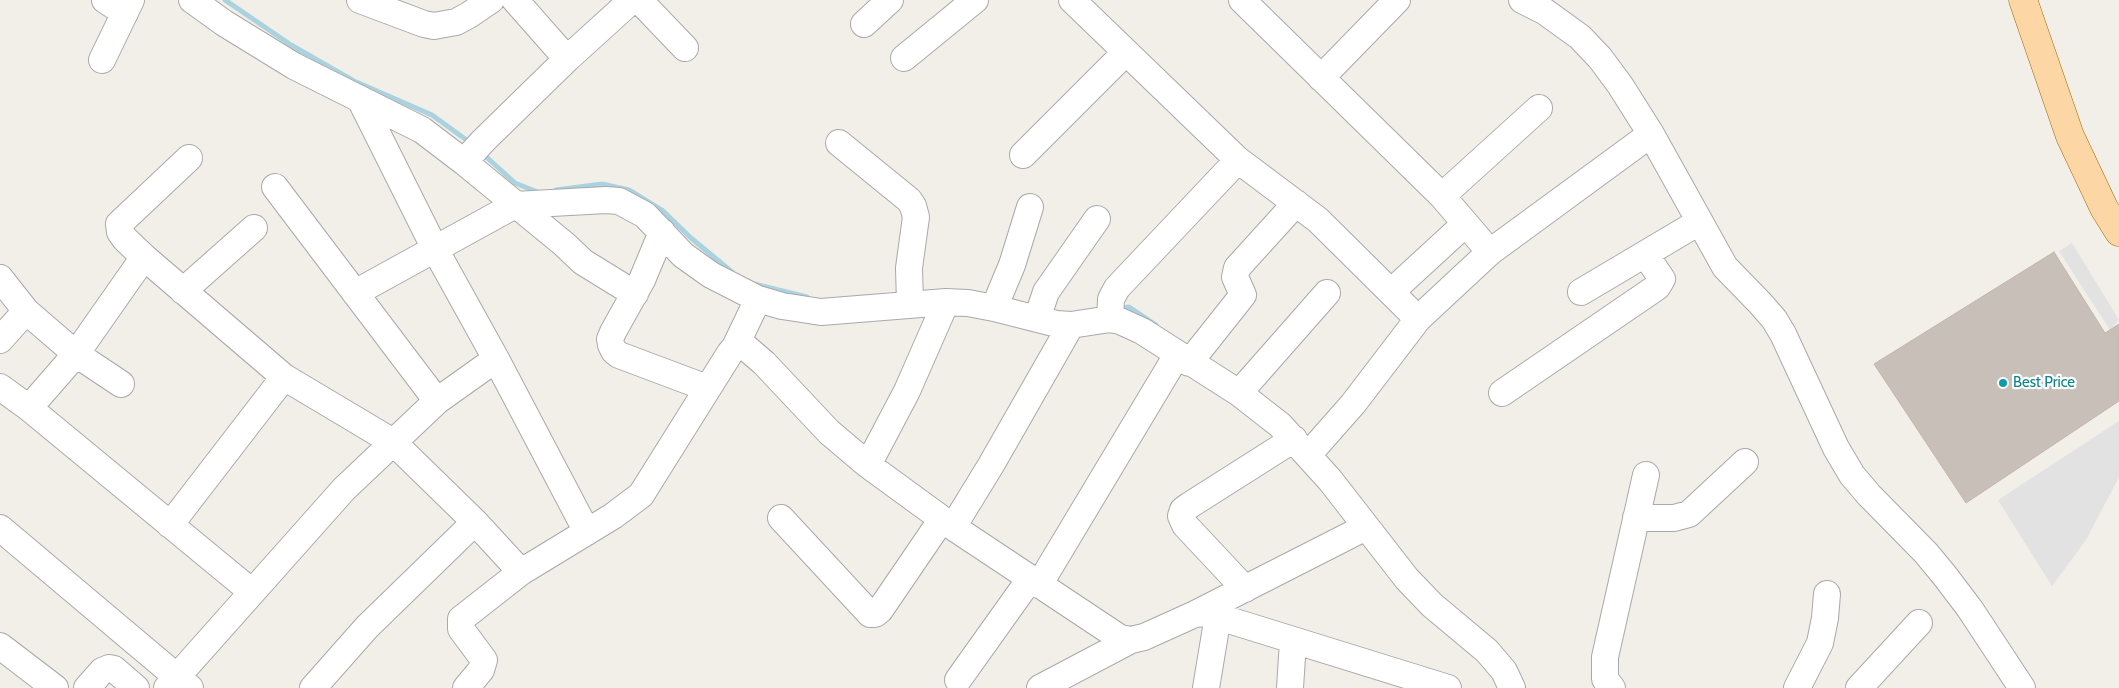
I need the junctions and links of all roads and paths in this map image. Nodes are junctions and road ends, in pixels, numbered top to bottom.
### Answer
1 (360, 0) edge
2 (491, 0) edge
3 (515, 0) edge
4 (632, 0) edge
5 (639, 0) edge
6 (890, 0) edge
7 (975, 0) edge
8 (1072, 0) edge
9 (1242, 0) edge
10 (1397, 0) edge
11 (1522, 0) edge
12 (2023, 0) edge
13 (207, 3) edge
14 (121, 4) edge
15 (864, 24) dead end
16 (685, 48) dead end
17 (1126, 52) junction
18 (904, 58) dead end
19 (567, 59) junction
20 (102, 60) dead end
21 (1321, 78) junction
22 (362, 101) junction
23 (1539, 108) dead end
24 (1652, 134) junction
25 (839, 142) dead end
26 (472, 153) junction
27 (1023, 156) dead end
28 (188, 158) dead end
29 (1238, 160) junction
30 (275, 187) dead end
31 (1442, 196) junction
32 (1296, 203) junction
33 (515, 205) junction
34 (1030, 208) dead end
35 (1097, 219) dead end
36 (1699, 222) junction
37 (1465, 224) junction
38 (254, 228) dead end
39 (662, 232) junction
40 (2119, 232) edge
41 (435, 249) junction
42 (1490, 252) junction
43 (1645, 254) junction
44 (144, 258) junction
45 (0, 278) edge
46 (183, 291) junction
47 (1391, 292) junction
48 (1581, 292) dead end
49 (355, 293) junction
50 (1327, 293) dead end
51 (635, 294) junction
52 (909, 296) junction
53 (758, 299) junction
54 (998, 299) junction
55 (946, 302) junction
56 (1039, 310) junction
57 (26, 311) junction
58 (1110, 313) junction
59 (1418, 319) junction
60 (1071, 325) junction
61 (0, 340) edge
62 (735, 347) junction
63 (76, 354) junction
64 (1189, 356) junction
65 (496, 359) junction
66 (284, 377) junction
67 (121, 384) dead end
68 (1244, 386) junction
69 (0, 387) edge
70 (707, 388) junction
71 (1502, 393) dead end
72 (437, 401) junction
73 (29, 408) junction
74 (393, 442) junction
75 (1309, 447) junction
76 (1745, 462) dead end
77 (868, 465) junction
78 (1646, 475) dead end
79 (781, 518) dead end
80 (1636, 518) junction
81 (475, 522) junction
82 (948, 523) junction
83 (170, 525) junction
84 (1366, 526) junction
85 (0, 528) edge
86 (587, 532) junction
87 (521, 572) junction
88 (1035, 582) junction
89 (1245, 589) junction
90 (252, 592) junction
91 (1826, 594) dead end
92 (1207, 615) junction
93 (1918, 623) dead end
94 (1131, 640) junction
95 (1293, 640) junction
96 (0, 646) edge
97 (958, 680) dead end
98 (178, 684) edge
99 (55, 688) edge
100 (87, 688) edge
101 (136, 688) edge
102 (313, 688) edge
103 (466, 688) edge
104 (1040, 688) edge
105 (1206, 688) edge
106 (1290, 688) edge
107 (1448, 688) edge
108 (1512, 688) edge
109 (1612, 688) edge
110 (1797, 688) edge
111 (1859, 688) edge
112 (2022, 688) edge

1 - 2 street
3 - 19 street
4 - 19 street
5 - 16 street
6 - 15 street
7 - 18 street
8 - 17 street
9 - 21 street
10 - 21 street
11 - 24 street
12 - 40 main road
13 - 22 street
14 - 20 street
17 - 27 street
17 - 29 street
19 - 26 street
21 - 31 street
22 - 26 street
22 - 41 street
23 - 31 street
24 - 36 street
24 - 42 street
25 - 52 street
26 - 33 street
28 - 44 street
29 - 32 street
29 - 58 street
30 - 49 street
31 - 37 street
32 - 47 street
32 - 64 street
33 - 39 street
33 - 41 street
33 - 51 street
34 - 54 street
35 - 56 street
36 - 43 street
36 - 112 street
37 - 42 street
37 - 47 street
38 - 46 street
39 - 51 street
39 - 53 street
41 - 49 street
41 - 65 street
42 - 59 street
43 - 48 street
43 - 71 street
44 - 46 street
44 - 63 street
45 - 57 street
46 - 66 street
47 - 59 street
49 - 72 street
50 - 68 street
51 - 70 street
52 - 53 street
52 - 55 street
53 - 62 street
54 - 55 street
54 - 56 street
55 - 77 street
56 - 60 street
57 - 61 street
57 - 63 street
58 - 60 street
58 - 64 street
59 - 75 street
60 - 82 street
62 - 70 street
62 - 77 street
63 - 67 street
63 - 73 street
64 - 68 street
64 - 88 street
65 - 72 street
65 - 86 street
66 - 74 street
66 - 83 street
68 - 75 street
69 - 73 street
70 - 86 street
72 - 74 street
73 - 83 street
74 - 81 street
74 - 90 street
75 - 84 street
75 - 89 street
76 - 80 street
77 - 82 street
78 - 80 street
79 - 82 street
80 - 109 street
81 - 87 street
81 - 102 street
82 - 88 street
83 - 90 street
84 - 89 street
84 - 108 street
85 - 98 street
86 - 87 street
87 - 103 street
88 - 94 street
88 - 97 street
89 - 92 street
90 - 98 street
91 - 110 street
92 - 94 street
92 - 95 street
92 - 105 street
93 - 111 street
94 - 104 street
95 - 106 street
95 - 107 street
96 - 99 street
100 - 101 street

